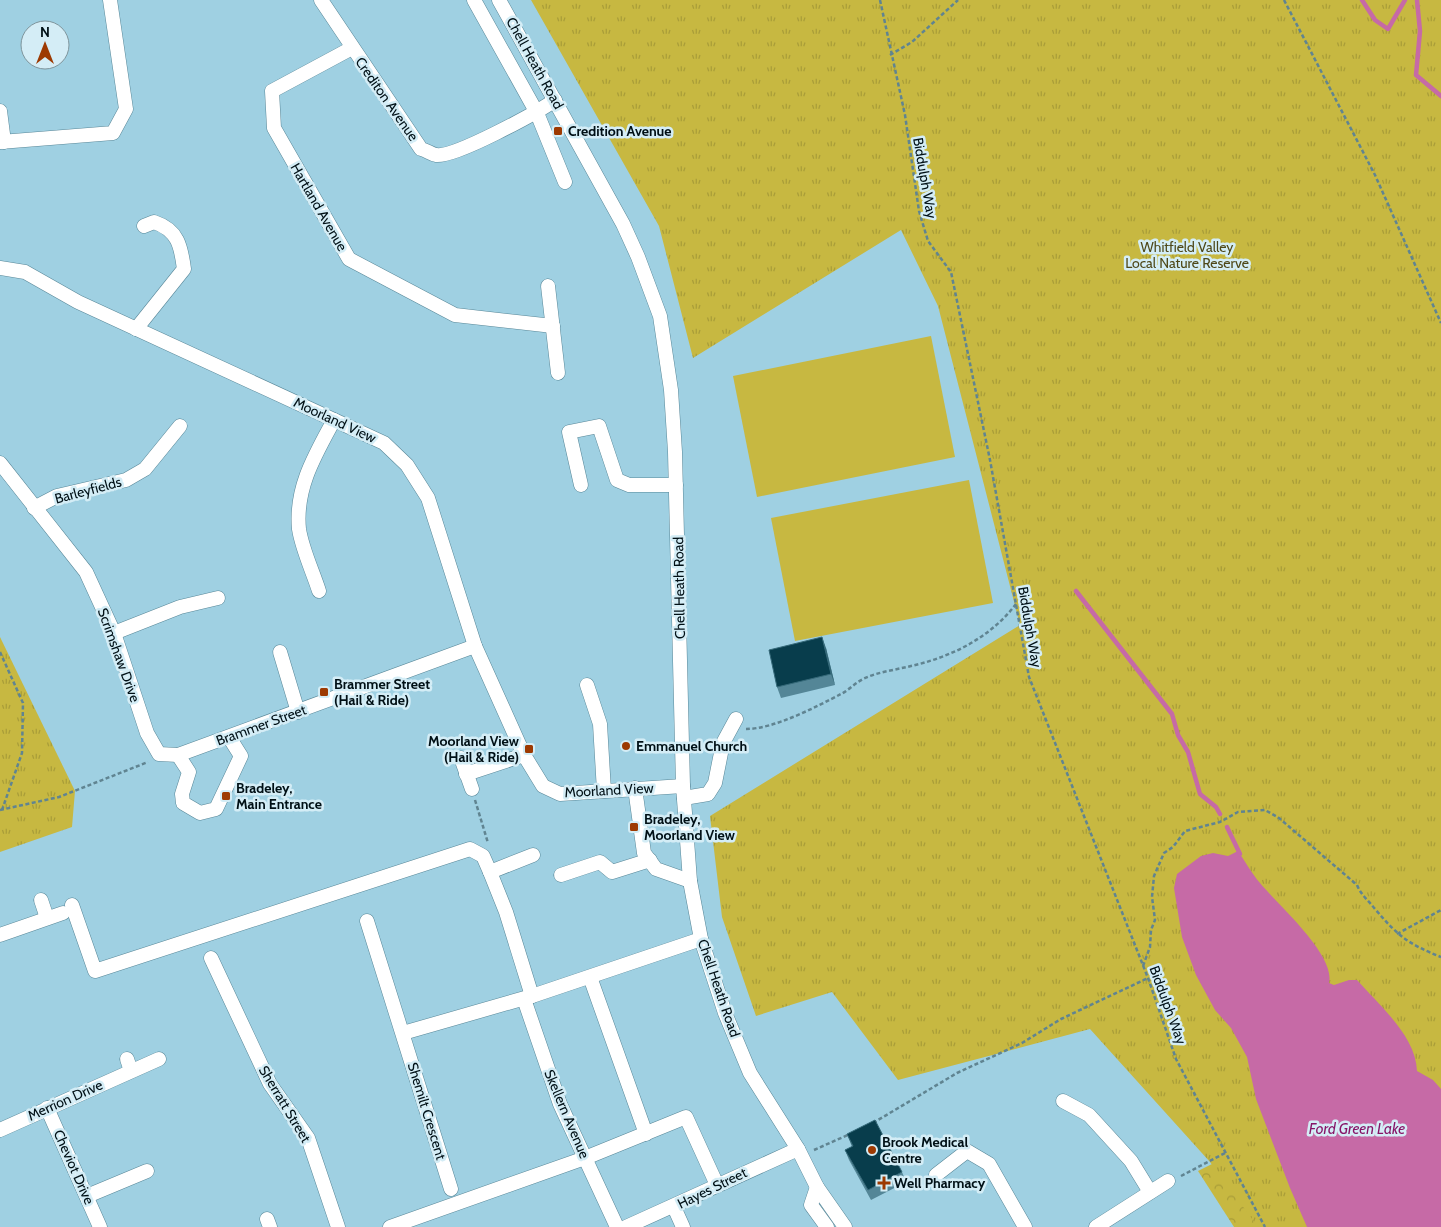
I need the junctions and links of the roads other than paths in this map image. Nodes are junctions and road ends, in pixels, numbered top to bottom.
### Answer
1 (110, 0) edge
2 (321, 0) edge
3 (474, 0) edge
4 (499, 0) edge
5 (352, 48) junction
6 (555, 100) junction
7 (0, 111) edge
8 (537, 113) junction
9 (2, 142) edge
10 (565, 182) dead end
11 (144, 226) dead end
12 (0, 268) edge
13 (548, 286) dead end
14 (553, 326) junction
15 (136, 329) junction
16 (558, 373) dead end
17 (334, 420) junction
18 (180, 426) dead end
19 (0, 463) edge
20 (581, 485) dead end
21 (676, 486) junction
22 (34, 508) junction
23 (319, 591) dead end
24 (218, 598) dead end
25 (114, 632) junction
26 (475, 646) junction
27 (280, 652) dead end
28 (586, 685) dead end
29 (298, 712) junction
30 (734, 724) road end
31 (229, 737) junction
32 (167, 755) junction
33 (524, 755) junction
34 (461, 758) dead end
35 (466, 774) junction
36 (634, 788) junction
37 (472, 789) road end
38 (604, 791) junction
39 (684, 792) junction
40 (533, 855) dead end
41 (650, 860) junction
42 (490, 872) junction
43 (561, 875) dead end
44 (690, 881) junction
45 (41, 900) dead end
46 (47, 918) junction
47 (367, 921) dead end
48 (0, 935) edge
49 (701, 939) junction
50 (211, 958) dead end
51 (590, 977) junction
52 (528, 997) junction
53 (403, 1033) junction
54 (159, 1059) dead end
55 (1063, 1101) dead end
56 (47, 1108) junction
57 (0, 1130) edge
58 (646, 1134) junction
59 (800, 1152) junction
60 (585, 1158) junction
61 (148, 1170) dead end
62 (936, 1175) dead end
63 (1168, 1181) road end
64 (717, 1185) junction
65 (817, 1187) junction
66 (451, 1189) dead end
67 (1150, 1192) junction
68 (87, 1196) junction
69 (674, 1207) junction
70 (100, 1227) edge
71 (338, 1227) edge
72 (390, 1227) edge
73 (617, 1227) edge
74 (626, 1227) edge
75 (683, 1227) edge
76 (827, 1227) edge
77 (845, 1227) edge
78 (1025, 1227) edge
79 (1097, 1227) edge

1 - 9 street
2 - 5 street, Crediton Avenue
3 - 8 street, Chell Heath Road
4 - 6 street, Chell Heath Road
5 - 8 street, Crediton Avenue
5 - 14 street, Hartland Avenue
6 - 8 street, Crediton Avenue
6 - 21 street, Chell Heath Road
7 - 9 street
8 - 10 street, Chell Heath Road
11 - 15 street
12 - 15 street, Moorland View
13 - 14 street
14 - 16 street
15 - 17 street, Moorland View
17 - 23 street
17 - 26 street, Moorland View
18 - 22 street, Barleyfields
19 - 22 street, Scrimshaw Drive
20 - 21 street
21 - 39 street, Chell Heath Road
22 - 25 street, Scrimshaw Drive
24 - 25 street
25 - 32 street, Scrimshaw Drive
26 - 29 street, Brammer Street
26 - 33 street, Moorland View
27 - 29 street
28 - 38 street
29 - 31 street, Brammer Street
30 - 39 street, Moorland View
31 - 32 street, Brammer Street
31 - 32 street, Scrimshaw Drive
33 - 35 street
33 - 38 street, Moorland View
34 - 35 street
35 - 37 street
36 - 38 street, Moorland View
36 - 39 street, Moorland View
36 - 41 street
39 - 44 street, Chell Heath Road
40 - 42 street
41 - 43 street
41 - 44 street
42 - 46 street, Skellern Avenue
42 - 52 street, Skellern Avenue
44 - 49 street, Chell Heath Road
45 - 46 street
46 - 48 street
47 - 53 street, Shemilt Crescent
49 - 51 street
49 - 59 street, Chell Heath Road
50 - 71 street, Sherratt Street
51 - 52 street
51 - 58 street
52 - 53 street
52 - 60 street, Skellern Avenue
53 - 66 street, Shemilt Crescent
54 - 56 street, Merrion Drive
55 - 67 street
56 - 57 street, Merrion Drive
56 - 68 street, Cheviot Drive
58 - 60 street
58 - 64 street
59 - 64 street, Hayes Street
59 - 65 street, Chell Heath Road
60 - 72 street
60 - 73 street, Skellern Avenue
61 - 68 street
62 - 78 street
63 - 67 street
64 - 69 street, Hayes Street
65 - 76 street
65 - 77 street, Chell Heath Road
67 - 79 street
68 - 70 street, Cheviot Drive
69 - 74 street, Hayes Street
69 - 75 street

